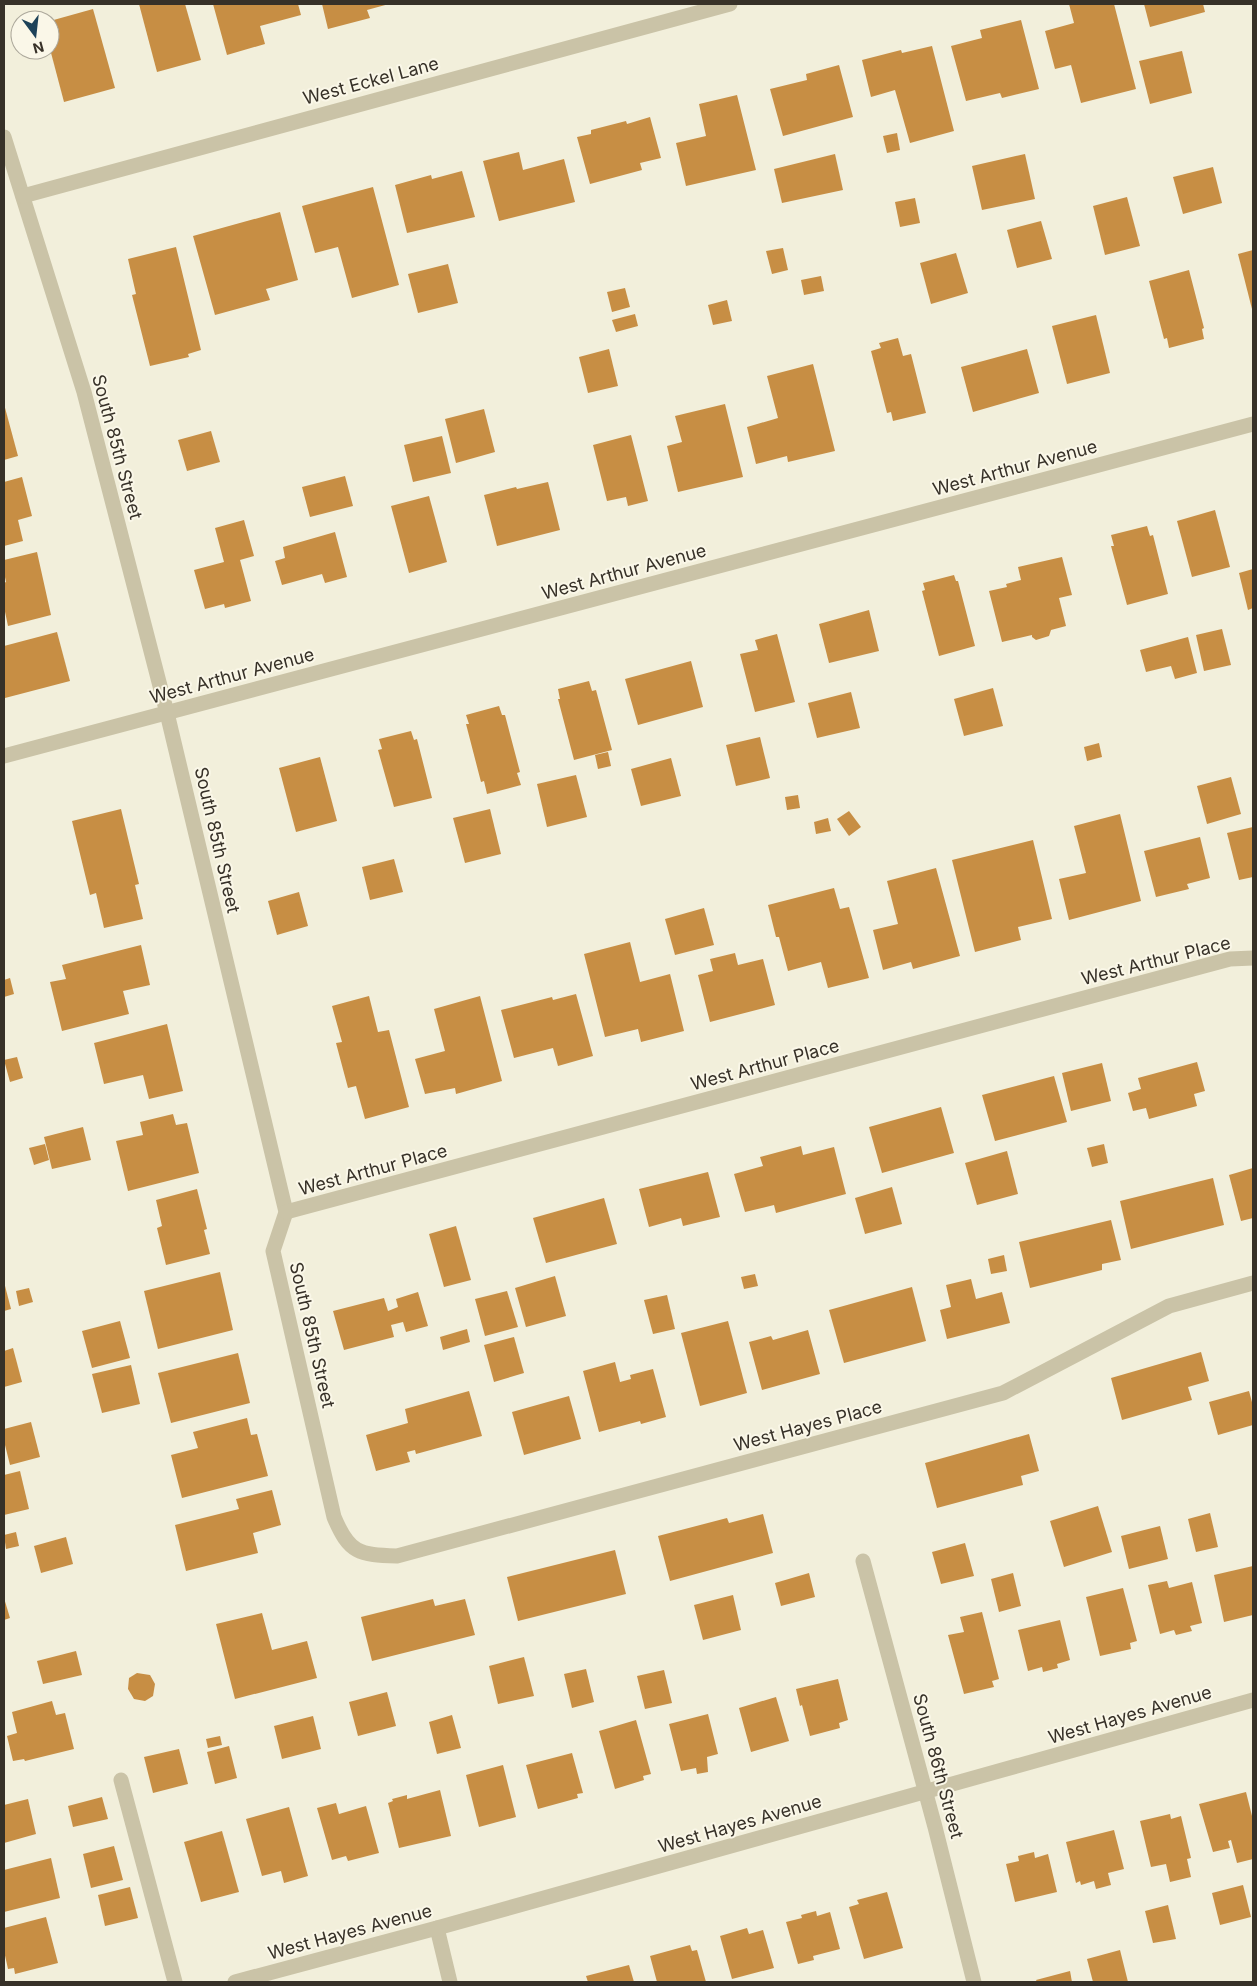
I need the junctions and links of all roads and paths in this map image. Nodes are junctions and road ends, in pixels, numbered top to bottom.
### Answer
1 (730, 4) edge
2 (4, 138) edge
3 (23, 196) junction
4 (1253, 424) edge
5 (167, 713) junction
6 (4, 756) edge
7 (1253, 958) edge
8 (286, 1212) junction
9 (1253, 1283) edge
10 (356, 1551) joint
11 (863, 1561) dead end
12 (1253, 1700) edge
13 (121, 1780) dead end
14 (925, 1792) junction
15 (437, 1928) junction
16 (175, 1982) edge
17 (236, 1982) edge
18 (450, 1982) edge
19 (974, 1982) edge

1 - 3 street, West Eckel Lane
2 - 3 street, South 85th Street
3 - 5 street, South 85th Street
4 - 5 street, West Arthur Avenue
5 - 6 street, West Arthur Avenue
5 - 8 street, South 85th Street
7 - 8 street, West Arthur Place
8 - 10 street, South 85th Street
9 - 10 street, West Hayes Place
11 - 14 street, South 86th Street
12 - 14 street, West Hayes Avenue
13 - 16 street
14 - 15 street, West Hayes Avenue
14 - 19 street, South 86th Street
15 - 17 street, West Hayes Avenue
15 - 18 street

